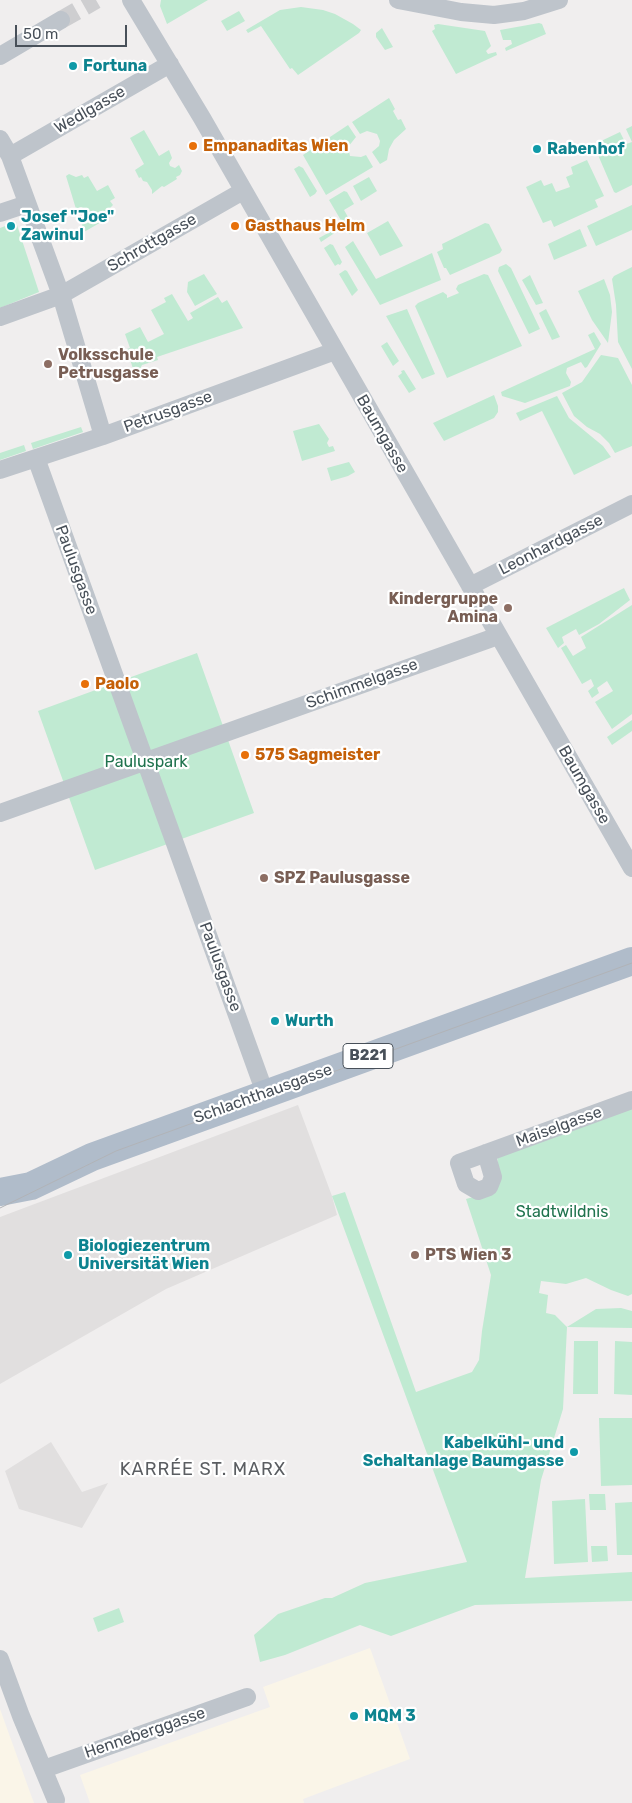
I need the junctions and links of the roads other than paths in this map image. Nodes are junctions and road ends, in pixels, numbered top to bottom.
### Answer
1 (131, 0) edge
2 (398, 0) edge
3 (559, 0) edge
4 (61, 20) tunnel mouth
5 (0, 56) edge
6 (170, 64) junction
7 (0, 139) edge
8 (10, 156) junction
9 (244, 191) junction
10 (27, 204) junction
11 (0, 213) edge
12 (61, 295) junction
13 (0, 317) edge
14 (335, 351) junction
15 (103, 436) junction
16 (36, 458) junction
17 (0, 470) edge
18 (632, 504) edge
19 (470, 586) junction
20 (498, 636) junction
21 (145, 761) junction
22 (0, 813) edge
23 (632, 868) edge
24 (632, 960) edge
25 (265, 1093) junction
26 (632, 1100) edge
27 (486, 1153) dead end
28 (92, 1156) junction
29 (0, 1180) edge
30 (0, 1192) edge
31 (0, 1659) edge
32 (247, 1698) dead end
33 (44, 1768) junction
34 (56, 1800) dead end

1 - 6 street, Baumgasse
2 - 3 street
4 - 5 street
6 - 8 street, Wedlgasse
6 - 9 street, Baumgasse
7 - 8 street
8 - 10 street
9 - 12 street, Schrottgasse
9 - 14 street, Baumgasse
10 - 11 street
10 - 12 street
12 - 13 street, Schrottgasse
12 - 15 street
14 - 15 street, Petrusgasse
14 - 19 street, Baumgasse
15 - 16 street, Petrusgasse
16 - 17 street, Petrusgasse
16 - 21 street, Paulusgasse
18 - 19 street, Leonhardgasse
19 - 20 street, Baumgasse
20 - 21 street, Schimmelgasse
20 - 23 street, Baumgasse
21 - 22 street, Schimmelgasse
21 - 25 street, Paulusgasse
24 - 25 main road, Schlachthausgasse / B221
25 - 28 main road, Schlachthausgasse / B221
26 - 27 street, Maiselgasse
28 - 29 main road, Schlachthausgasse / B221
28 - 30 main road, Schlachthausgasse / B221
31 - 33 street
32 - 33 street, Henneberggasse
33 - 34 street

